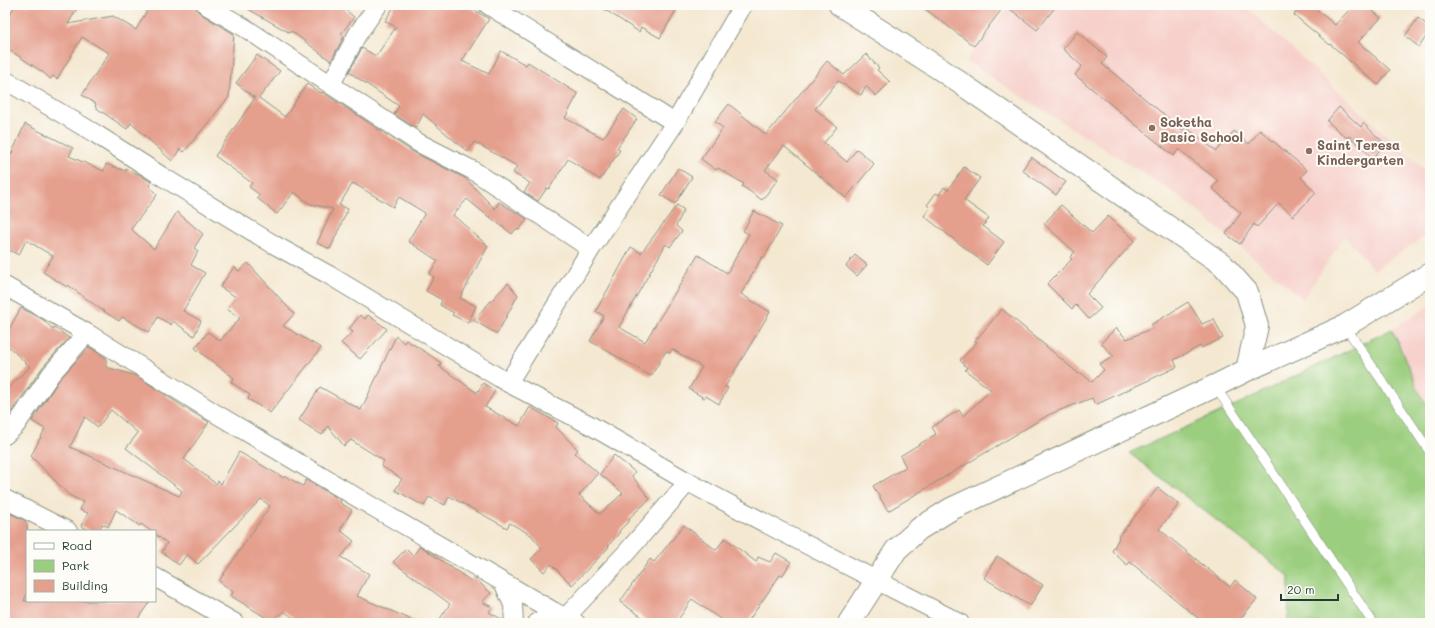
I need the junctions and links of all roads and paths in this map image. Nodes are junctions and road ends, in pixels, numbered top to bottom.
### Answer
1 (206, 5) edge
2 (378, 5) edge
3 (488, 5) edge
4 (743, 5) edge
5 (840, 5) edge
6 (5, 80) edge
7 (331, 84) junction
8 (675, 123) junction
9 (591, 249) junction
10 (1430, 274) edge
11 (5, 286) edge
12 (1345, 326) junction
13 (87, 333) junction
14 (1247, 370) junction
15 (508, 383) junction
16 (1215, 386) junction
17 (5, 435) edge
18 (1430, 452) edge
19 (688, 482) junction
20 (5, 499) edge
21 (66, 530) edge
22 (156, 578) edge
23 (876, 580) junction
24 (503, 582) junction
25 (565, 617) edge
26 (235, 623) edge
27 (514, 623) edge
28 (537, 623) edge
29 (849, 623) edge
30 (960, 623) edge
31 (1373, 623) edge

1 - 7 street
2 - 7 street
3 - 8 street
4 - 8 street
5 - 14 street
6 - 15 street
7 - 9 street
8 - 9 street
9 - 15 street
10 - 12 street
11 - 13 street
12 - 14 street
12 - 18 lane
13 - 17 street
13 - 24 street
14 - 16 street
15 - 19 street
16 - 23 street
16 - 31 lane
19 - 23 street
19 - 25 street
20 - 21 street
22 - 26 street
23 - 29 street
23 - 30 street
24 - 25 street
24 - 27 street
25 - 28 street

